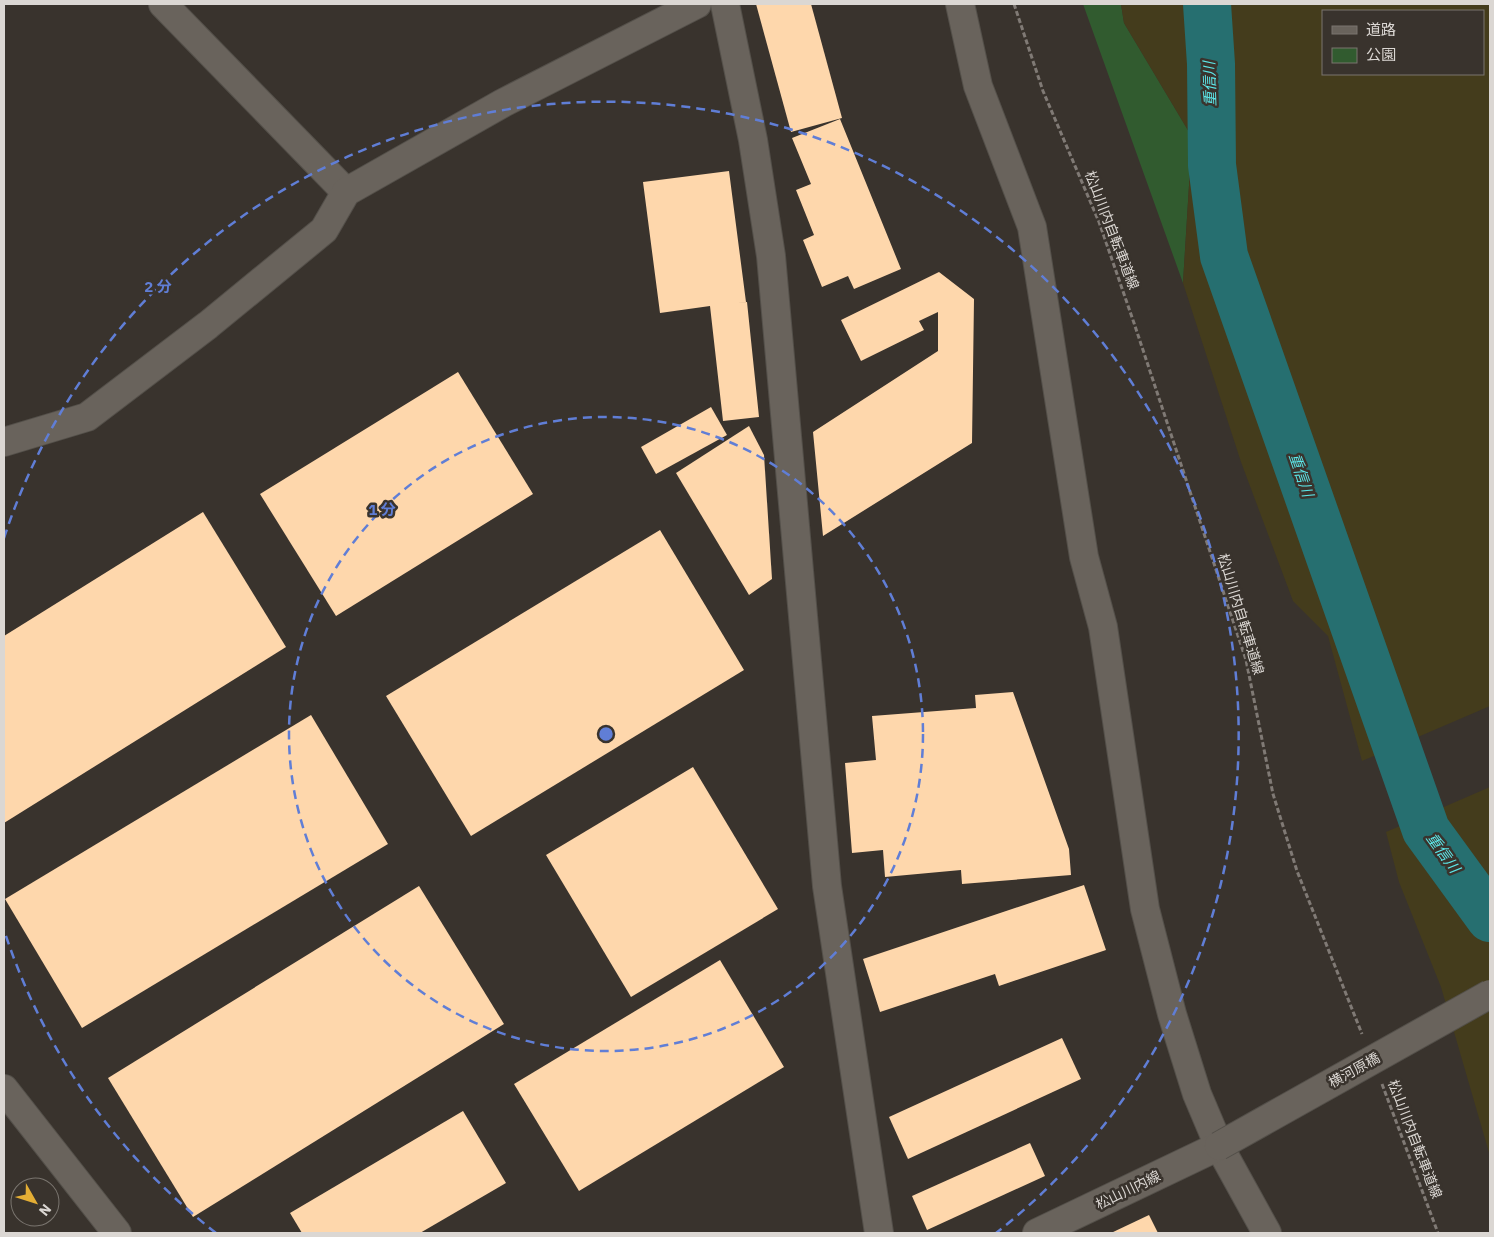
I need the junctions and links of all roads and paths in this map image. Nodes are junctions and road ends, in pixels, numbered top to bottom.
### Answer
1 (163, 4) edge
2 (698, 4) edge
3 (725, 4) edge
4 (960, 4) edge
5 (1014, 4) edge
6 (346, 192) junction
7 (4, 442) edge
8 (1490, 994) edge
9 (1364, 1038) dead end
10 (1378, 1075) dead end
11 (4, 1089) edge
12 (1219, 1146) junction
13 (117, 1233) edge
14 (879, 1233) edge
15 (1037, 1233) edge
16 (1267, 1233) edge
17 (1438, 1233) edge

1 - 6 street
2 - 6 street
3 - 14 street
4 - 12 street
5 - 9 path, 松山川内自転車道線
6 - 7 street
8 - 12 street, 横河原橋, bridge
10 - 17 path, 松山川内自転車道線
11 - 13 street
12 - 15 street, 松山川内線
12 - 16 street

